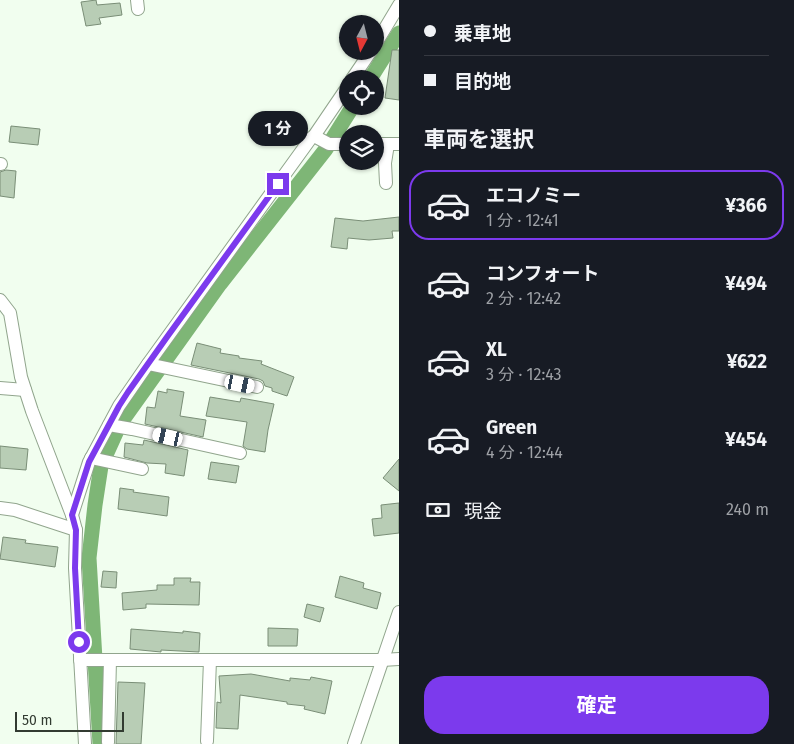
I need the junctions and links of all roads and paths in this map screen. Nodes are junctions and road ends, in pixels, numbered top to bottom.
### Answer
1 (399, 5) edge
2 (384, 30) edge
3 (339, 104) edge
4 (321, 139) junction
5 (339, 142) edge
6 (387, 144) edge
7 (386, 183) dead end
8 (0, 300) edge
9 (148, 364) junction
10 (256, 387) dead end
11 (0, 388) edge
12 (25, 390) junction
13 (110, 425) junction
14 (240, 453) dead end
15 (91, 458) junction
16 (142, 469) dead end
17 (0, 508) edge
18 (72, 515) junction
19 (76, 530) junction
20 (399, 612) edge
21 (399, 659) edge
22 (83, 660) junction
23 (107, 660) junction
24 (210, 660) junction
25 (382, 660) junction
26 (108, 742) dead end
27 (207, 742) dead end
28 (84, 744) edge
29 (354, 744) edge

1 - 2 street
3 - 4 street
4 - 5 street
4 - 9 street
6 - 7 street
8 - 12 street
9 - 10 street
9 - 13 street
11 - 12 street
12 - 18 street
13 - 14 street
13 - 15 street
15 - 16 street
15 - 18 street
17 - 19 street
18 - 19 street
19 - 22 street
20 - 25 street
21 - 25 street
22 - 23 street
22 - 28 street
23 - 24 street
23 - 26 street
24 - 25 street
24 - 27 street
25 - 29 street

